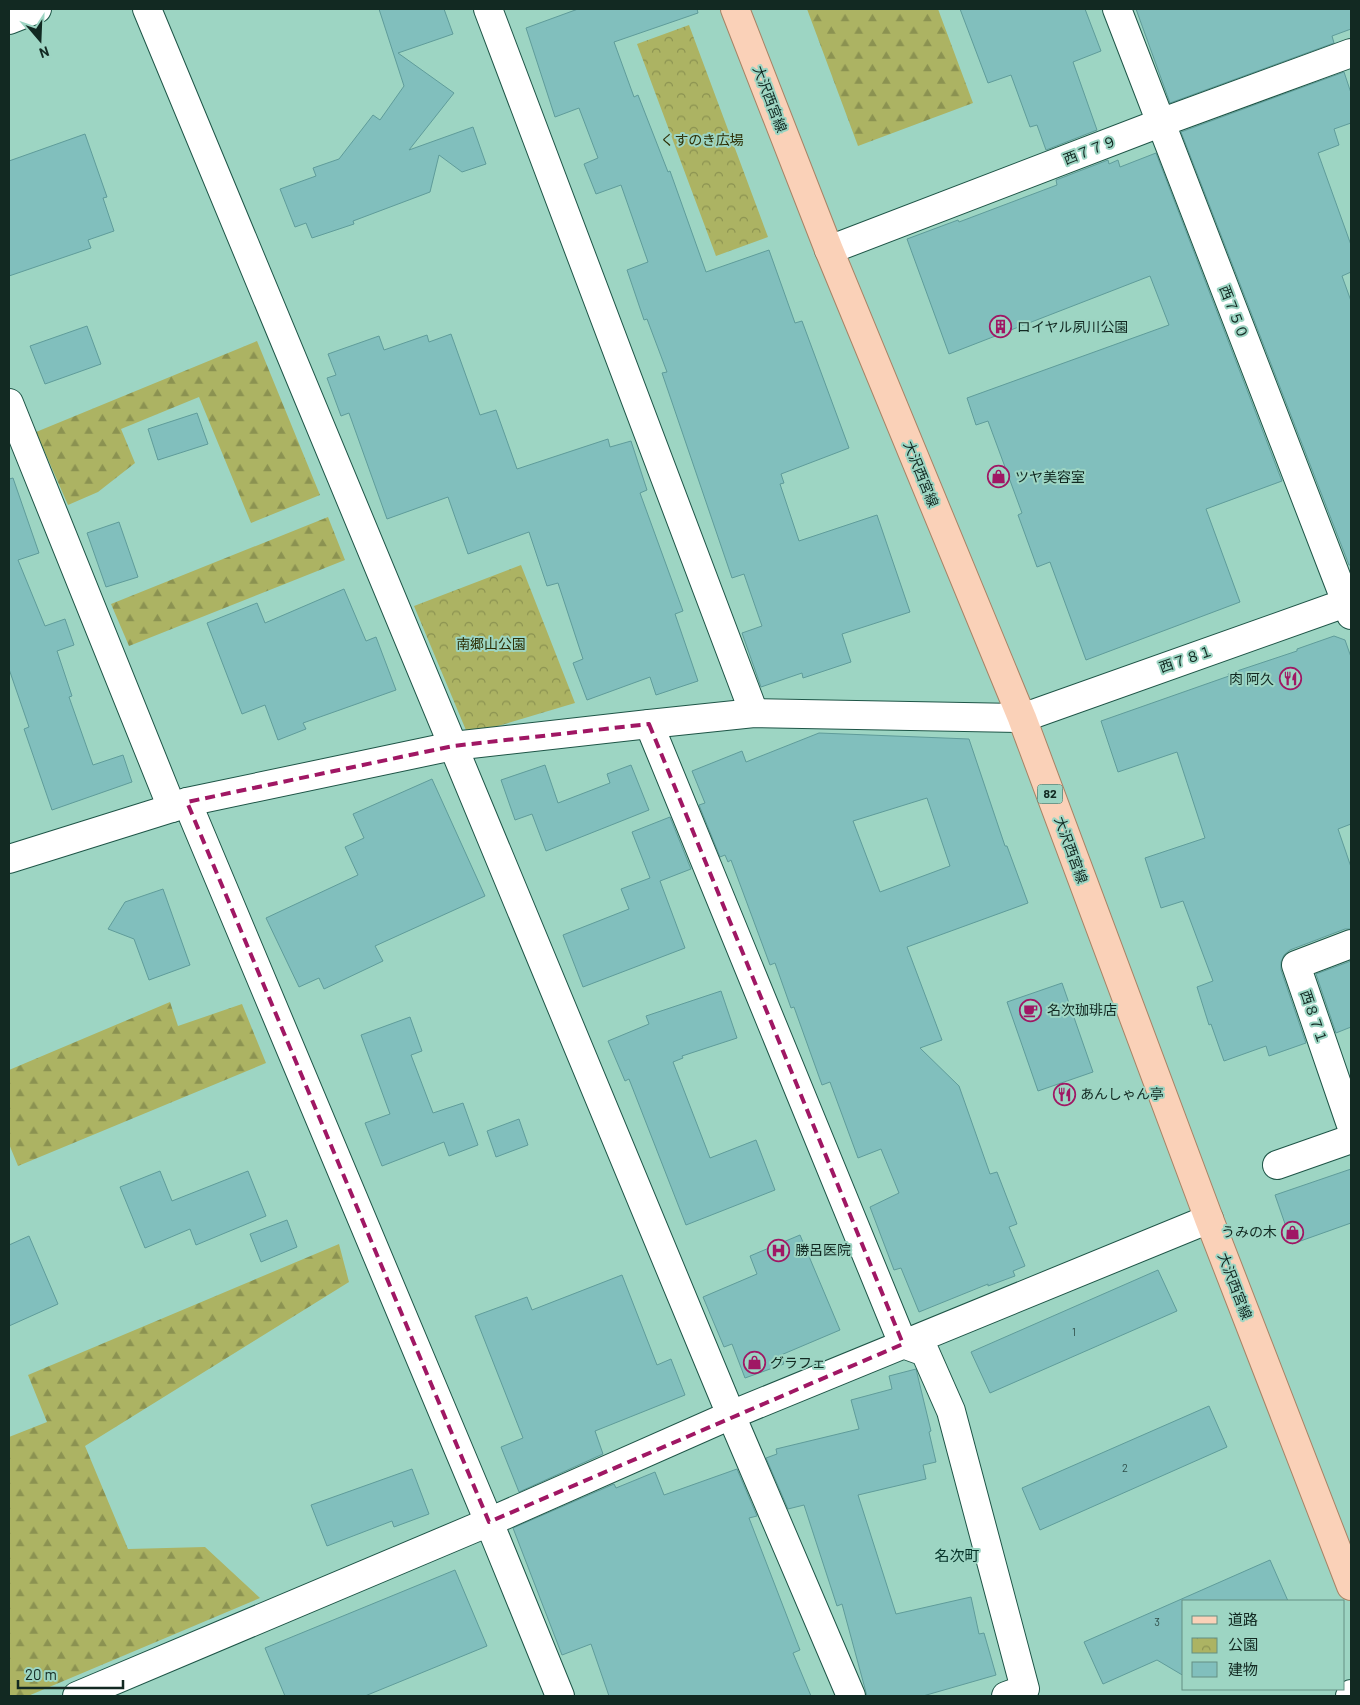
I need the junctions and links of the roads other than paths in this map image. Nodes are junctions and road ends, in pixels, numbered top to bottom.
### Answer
1 (37, 9) edge
2 (147, 9) edge
3 (488, 9) edge
4 (735, 9) edge
5 (1117, 9) edge
6 (9, 20) edge
7 (1351, 53) edge
8 (1160, 123) junction
9 (829, 250) junction
10 (9, 403) edge
11 (1350, 606) edge
12 (754, 713) junction
13 (1022, 718) junction
14 (649, 724) junction
15 (453, 746) junction
16 (179, 805) junction
17 (9, 859) edge
18 (1351, 944) edge
19 (1351, 1125) edge
20 (1351, 1139) edge
21 (1277, 1165) dead end
22 (1209, 1220) junction
23 (903, 1344) junction
24 (732, 1415) junction
25 (489, 1522) junction
26 (1351, 1586) edge
27 (77, 1696) edge
28 (560, 1696) edge
29 (851, 1696) edge
30 (1006, 1696) edge

1 - 6 street
2 - 15 street
3 - 12 street
4 - 9 main road, 大沢西宮線 / 82
5 - 8 street, 西７５０
7 - 8 street, 西７７９
8 - 9 street, 西７７９
8 - 11 street, 西７５０
9 - 13 main road, 大沢西宮線 / 82
10 - 16 street
11 - 13 street, 西７８１
12 - 13 street
12 - 14 street
13 - 22 main road, 大沢西宮線 / 82
14 - 15 street
14 - 23 street
15 - 16 street
15 - 24 street
16 - 17 street
16 - 25 street
18 - 19 street, 西８７１
20 - 21 street
22 - 23 street
22 - 26 main road, 大沢西宮線 / 82
23 - 24 street
23 - 30 street
24 - 25 street
24 - 29 street
25 - 27 street
25 - 28 street

